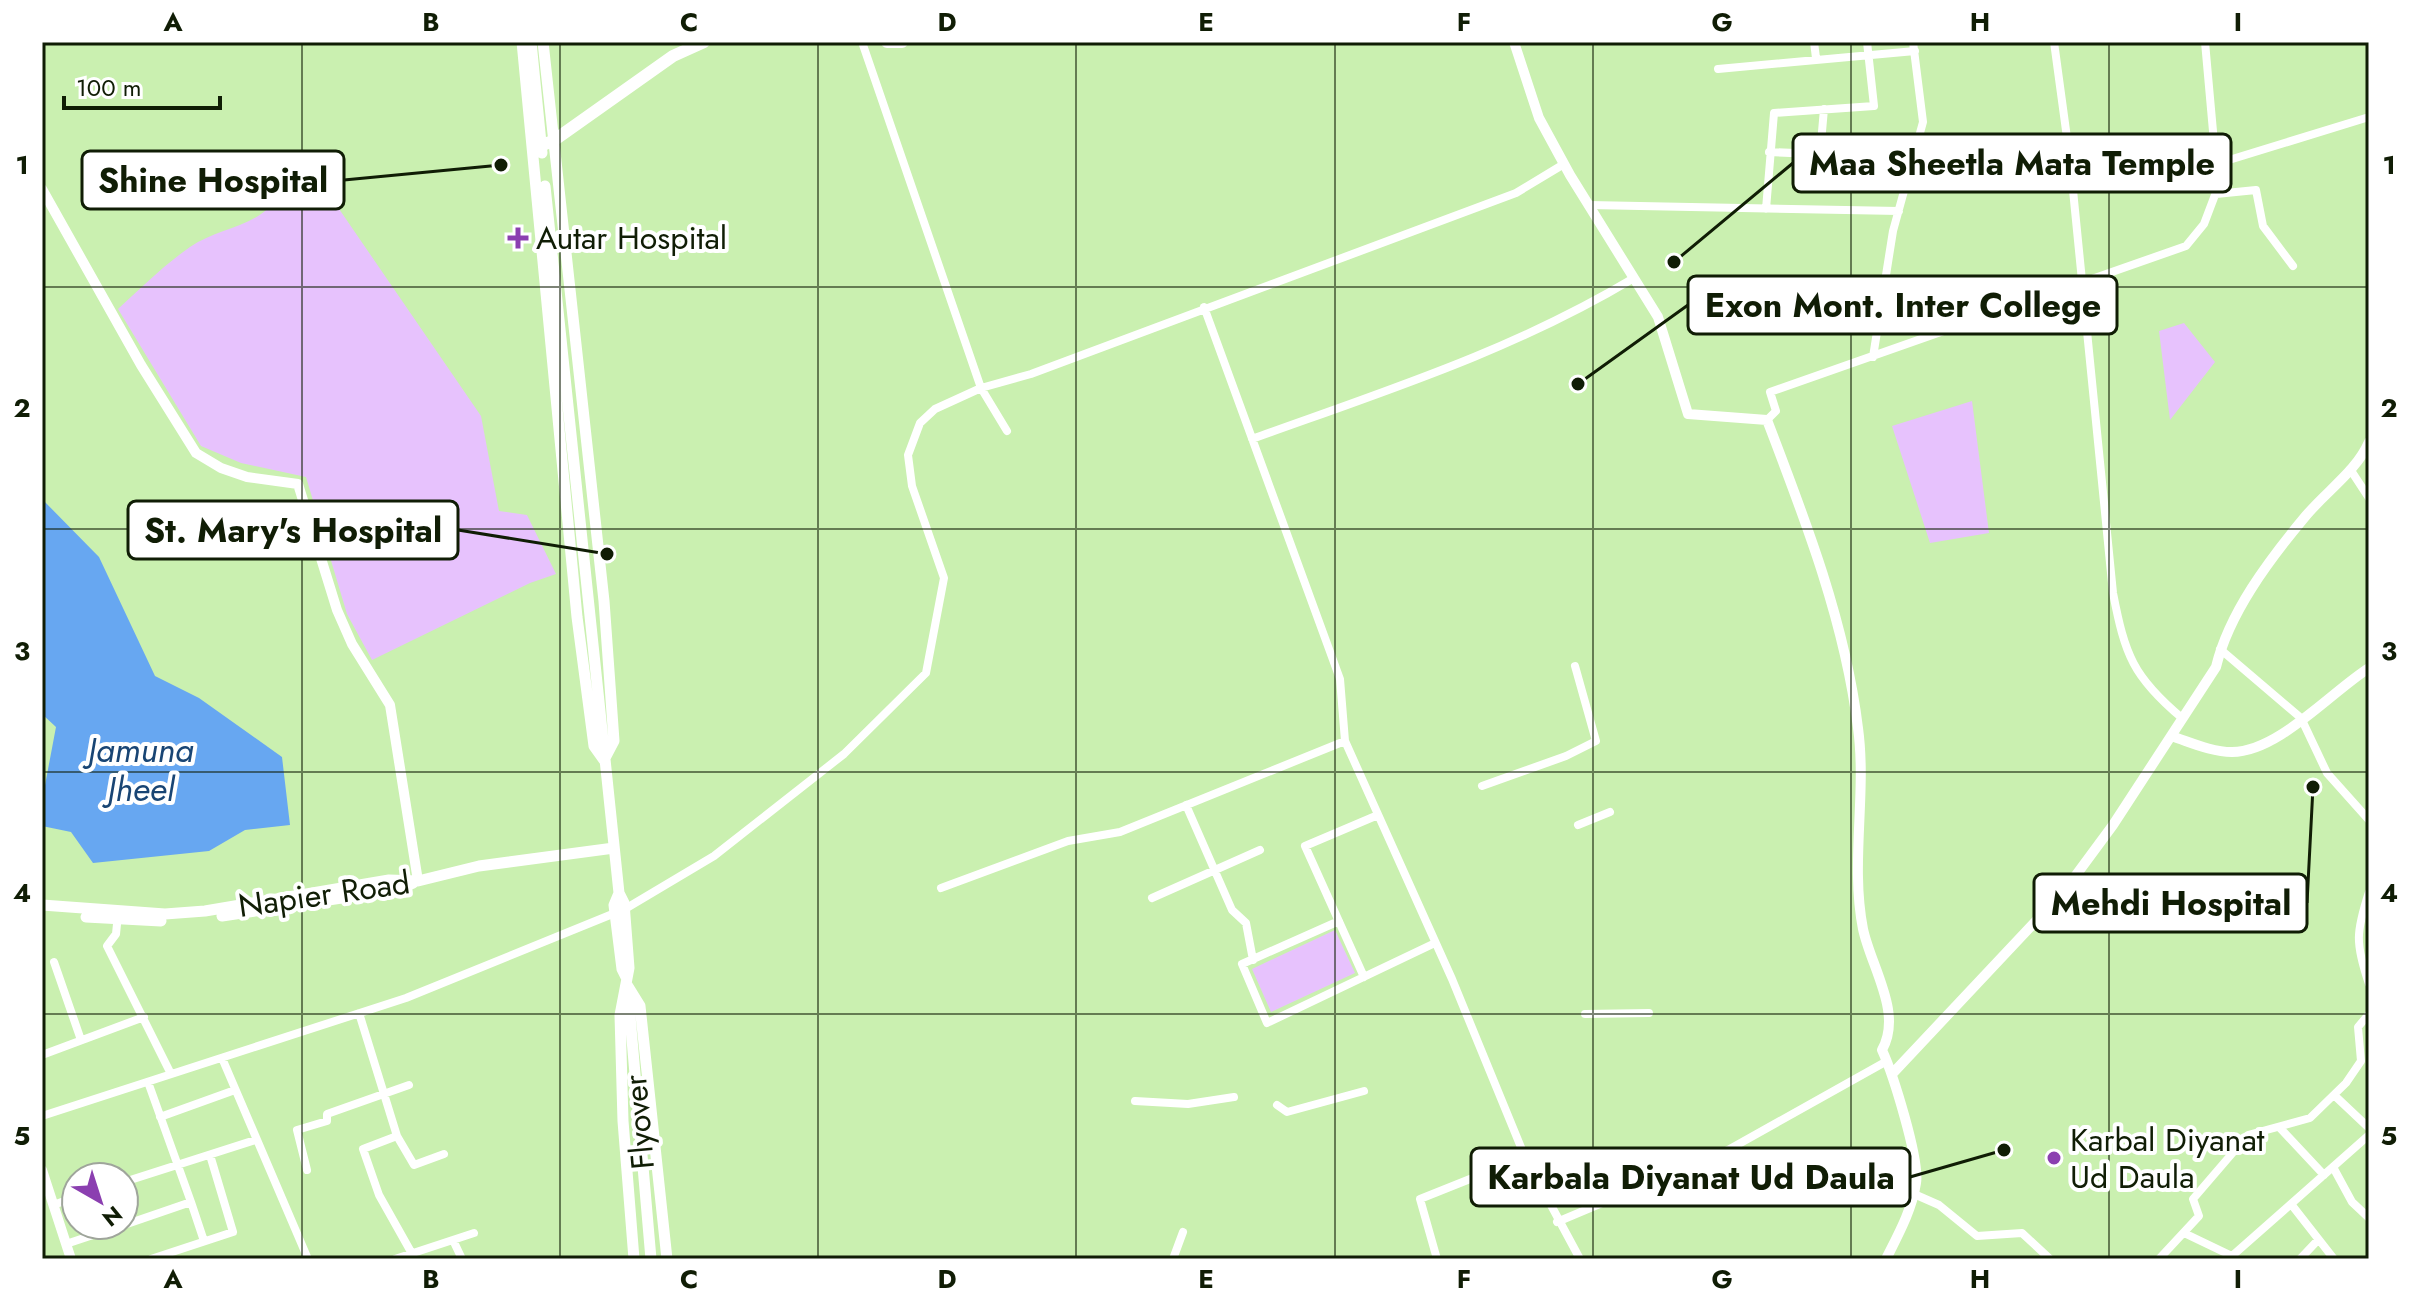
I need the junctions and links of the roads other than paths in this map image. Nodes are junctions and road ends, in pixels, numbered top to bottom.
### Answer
1 (522, 42) edge
2 (531, 42) edge
3 (543, 42) edge
4 (704, 42) edge
5 (862, 42) edge
6 (887, 42) edge
7 (902, 42) edge
8 (1514, 42) edge
9 (1814, 42) edge
10 (1867, 42) edge
11 (2054, 42) edge
12 (2205, 42) edge
13 (1914, 46) edge
14 (1869, 55) junction
15 (1816, 58) junction
16 (1718, 69) dead end
17 (1824, 109) junction
18 (2369, 117) edge
19 (553, 141) junction
20 (534, 148) junction
21 (1769, 152) junction
22 (1820, 154) junction
23 (1913, 158) junction
24 (1564, 164) junction
25 (2216, 164) junction
26 (42, 189) edge
27 (2216, 194) junction
28 (1589, 205) junction
29 (1766, 209) junction
30 (1899, 211) junction
31 (2293, 266) dead end
32 (1634, 278) junction
33 (2080, 284) junction
34 (1204, 307) junction
35 (1873, 357) junction
36 (981, 388) junction
37 (1767, 420) junction
38 (1007, 431) dead end
39 (1252, 439) junction
40 (2369, 442) edge
41 (2350, 469) junction
42 (2369, 498) edge
43 (2220, 649) junction
44 (1575, 666) dead end
45 (2369, 668) edge
46 (2182, 718) junction
47 (2301, 718) junction
48 (2171, 736) junction
49 (1345, 741) junction
50 (604, 760) junction
51 (1482, 786) dead end
52 (1186, 805) junction
53 (1610, 812) dead end
54 (1378, 815) junction
55 (2369, 820) edge
56 (1578, 825) dead end
57 (609, 848) junction
58 (1260, 850) dead end
59 (1214, 870) junction
60 (418, 881) junction
61 (941, 888) dead end
62 (2369, 892) edge
63 (1152, 898) dead end
64 (42, 905) edge
65 (42, 911) edge
66 (620, 911) junction
67 (118, 916) junction
68 (1339, 921) junction
69 (1435, 943) junction
70 (1253, 960) junction
71 (54, 962) dead end
72 (1364, 977) junction
73 (626, 981) junction
74 (2369, 984) edge
75 (359, 1013) junction
76 (1649, 1013) dead end
77 (1585, 1014) dead end
78 (2369, 1014) edge
79 (144, 1017) junction
80 (81, 1040) junction
81 (42, 1055) edge
82 (222, 1058) junction
83 (1887, 1061) junction
84 (1893, 1073) junction
85 (171, 1074) junction
86 (148, 1082) junction
87 (409, 1085) dead end
88 (235, 1090) junction
89 (1364, 1091) dead end
90 (384, 1094) junction
91 (2334, 1095) junction
92 (1234, 1097) dead end
93 (1135, 1101) dead end
94 (1277, 1105) dead end
95 (42, 1116) edge
96 (160, 1117) junction
97 (2280, 1128) junction
98 (2369, 1128) edge
99 (2369, 1135) edge
100 (397, 1136) junction
101 (255, 1140) junction
102 (444, 1154) dead end
103 (210, 1155) junction
104 (1525, 1157) junction
105 (177, 1165) junction
106 (2333, 1167) junction
107 (42, 1170) edge
108 (307, 1170) dead end
109 (2324, 1175) junction
110 (140, 1177) edge
111 (1914, 1194) junction
112 (191, 1202) junction
113 (60, 1203) edge
114 (2291, 1204) junction
115 (53, 1205) junction
116 (2369, 1218) edge
117 (140, 1219) edge
118 (1557, 1222) junction
119 (1183, 1232) dead end
120 (474, 1233) dead end
121 (2184, 1233) junction
122 (453, 1240) junction
123 (2318, 1240) junction
124 (75, 1241) edge
125 (204, 1241) junction
126 (66, 1244) junction
127 (414, 1257) edge
128 (71, 1259) edge
129 (151, 1259) edge
130 (308, 1259) edge
131 (395, 1259) edge
132 (462, 1259) edge
133 (634, 1259) edge
134 (651, 1259) edge
135 (667, 1259) edge
136 (1173, 1259) edge
137 (1437, 1259) edge
138 (1580, 1259) edge
139 (1886, 1259) edge
140 (2050, 1259) edge
141 (2159, 1259) edge
142 (2300, 1259) edge
143 (2334, 1259) edge

1 - 20 main road
2 - 50 main road
3 - 19 main road
4 - 19 main road
5 - 36 street
6 - 7 main road
8 - 24 street
9 - 15 street
10 - 14 street
11 - 33 street
12 - 25 street
13 - 14 street
13 - 23 street
14 - 15 street
14 - 17 street
15 - 16 street
17 - 21 street
17 - 22 street
18 - 25 street
19 - 20 main road
19 - 50 main road
20 - 50 main road
21 - 22 street
21 - 29 street
22 - 23 street
23 - 30 street
24 - 28 street
24 - 34 street
25 - 27 street
26 - 60 street
27 - 31 street
27 - 33 street
28 - 29 street
28 - 32 street
29 - 30 street
30 - 35 street
32 - 37 street
32 - 39 street
33 - 35 street
33 - 46 street
34 - 36 street
34 - 39 street
35 - 37 street
36 - 38 street
36 - 66 street
37 - 83 street
39 - 49 street
40 - 41 street
41 - 42 street
41 - 43 street
43 - 46 street
43 - 47 street
44 - 51 street
45 - 47 street
46 - 48 street
47 - 48 street
47 - 55 street
48 - 84 street
49 - 52 street
49 - 54 street
50 - 57 main road
52 - 59 street
52 - 61 street
53 - 56 street
54 - 68 street
54 - 69 street
57 - 60 main road, Napier Road
57 - 66 main road
58 - 59 street
59 - 63 street
59 - 70 street
60 - 67 main road, Napier Road
62 - 74 street
64 - 67 main road, Napier Road
65 - 67 main road
66 - 73 main road
66 - 75 street
67 - 79 street
68 - 70 street
68 - 72 street
69 - 72 street
69 - 104 street
70 - 72 street
71 - 80 street
73 - 133 main road
73 - 134 main road, Flyover
73 - 135 main road
75 - 82 street
75 - 90 street
76 - 77 street
78 - 91 street
79 - 80 street
79 - 85 street
80 - 81 street
82 - 85 street
82 - 88 street
83 - 84 street
83 - 118 street
84 - 111 street
85 - 86 street
86 - 95 street
86 - 96 street
87 - 90 street
88 - 96 street
88 - 101 street
89 - 94 street
90 - 100 street
90 - 108 street
91 - 97 street
91 - 98 street
92 - 93 street
96 - 105 street
97 - 109 street
97 - 121 street
99 - 106 street
100 - 102 street
100 - 127 street
101 - 103 street
101 - 130 street
103 - 105 street
103 - 125 street
104 - 118 street
104 - 137 street
105 - 110 street
105 - 112 street
106 - 109 street
106 - 116 street
107 - 115 street
109 - 114 street
111 - 139 street
111 - 140 street
112 - 117 street
112 - 125 street
113 - 115 street
114 - 121 street
114 - 123 street
115 - 126 street
118 - 138 street
119 - 136 street
120 - 122 street
121 - 141 street
122 - 127 street
122 - 132 street
123 - 142 street
123 - 143 street
124 - 126 street
125 - 129 street
126 - 128 street
127 - 131 street

